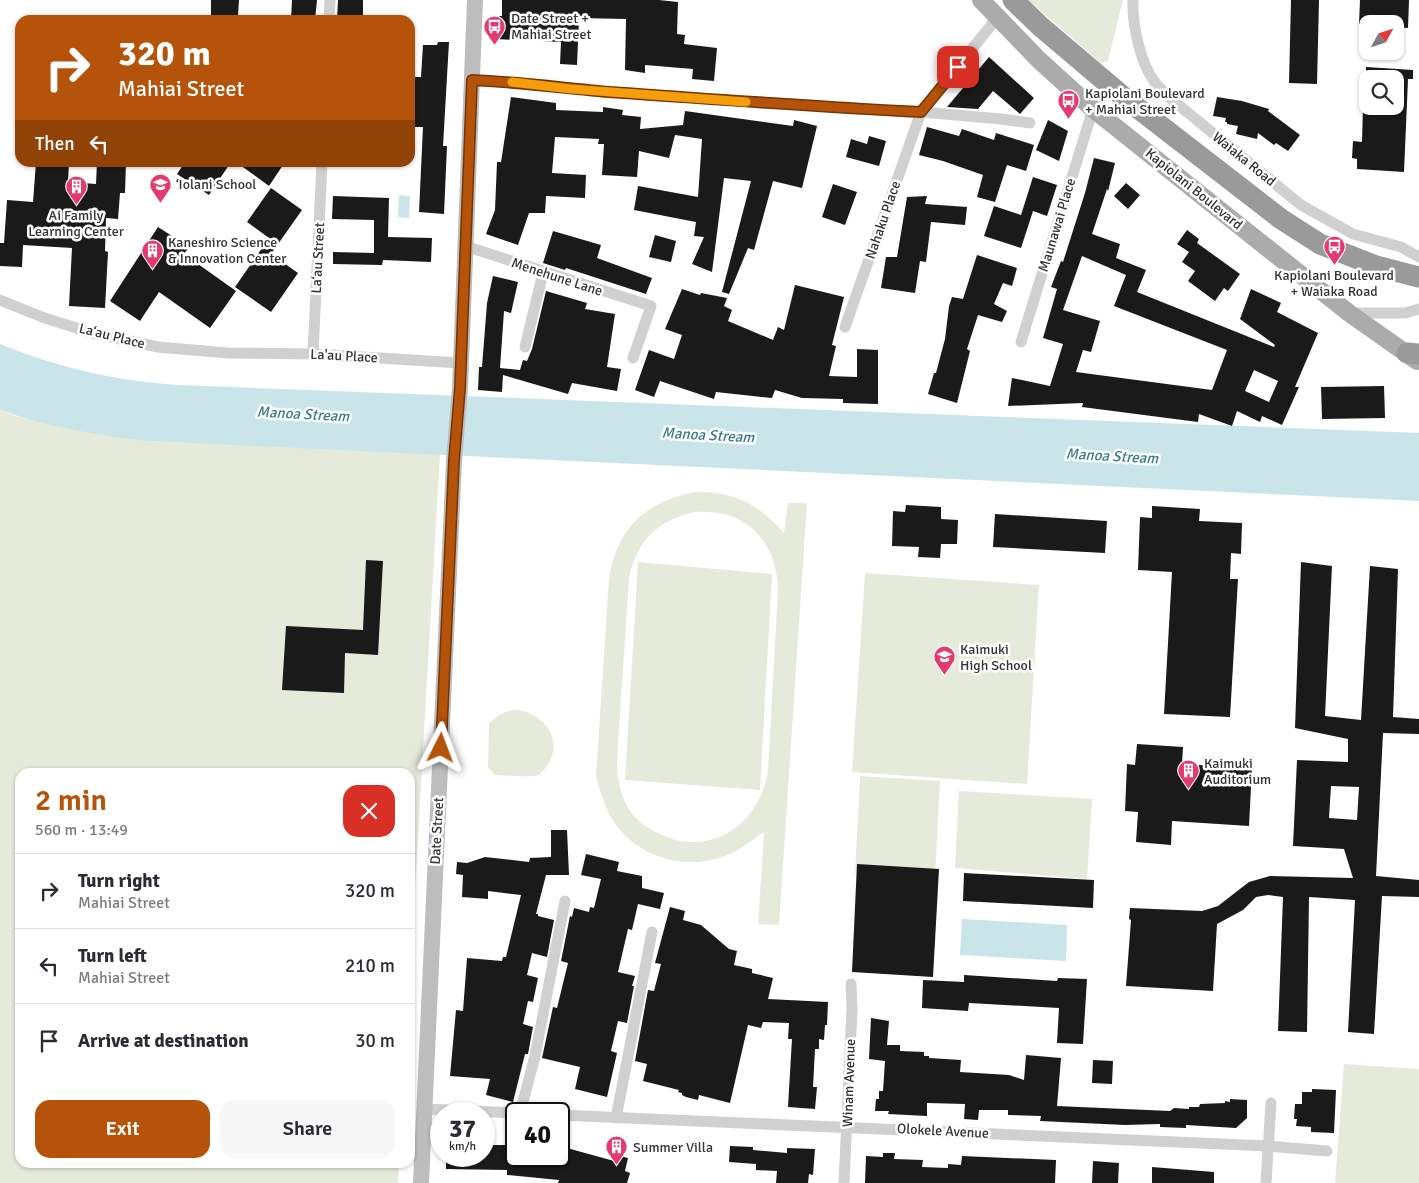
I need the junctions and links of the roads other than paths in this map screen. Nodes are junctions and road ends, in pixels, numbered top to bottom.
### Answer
1 (330, 0) edge
2 (475, 0) edge
3 (981, 0) edge
4 (1013, 0) edge
5 (1133, 0) edge
6 (330, 15) edge
7 (997, 18) junction
8 (472, 80) junction
9 (1093, 109) junction
10 (921, 112) junction
11 (1030, 123) dead end
12 (322, 167) edge
13 (464, 246) junction
14 (1419, 257) edge
15 (543, 272) junction
16 (1419, 277) edge
17 (0, 300) edge
18 (1419, 309) edge
19 (1349, 313) junction
20 (845, 327) dead end
21 (1021, 342) dead end
22 (525, 347) dead end
23 (228, 353) joint
24 (313, 354) junction
25 (1415, 357) edge
26 (632, 358) dead end
27 (461, 363) junction
28 (565, 901) dead end
29 (652, 932) dead end
30 (851, 984) dead end
31 (523, 1102) edge
32 (1271, 1102) dead end
33 (424, 1108) junction
34 (505, 1112) edge
35 (570, 1116) edge
36 (616, 1118) junction
37 (847, 1127) junction
38 (1268, 1146) junction
39 (1327, 1151) dead end
40 (421, 1183) edge
41 (844, 1183) edge
42 (1266, 1183) edge

1 - 6 street
2 - 8 street, Date Street
3 - 7 main road, Kapiolani Boulevard
4 - 16 highway
5 - 14 street, Waiaka Road
7 - 9 main road, Kapiolani Boulevard
7 - 10 street, Nahaku Place
8 - 10 street
8 - 13 street, Date Street
9 - 19 main road, Kapiolani Boulevard
9 - 21 street, Maunawai Place
10 - 11 street
10 - 20 street, Nahaku Place
12 - 24 street, Laʻau Street
13 - 15 street, Menehune Lane
13 - 27 street, Date Street
15 - 22 street
15 - 26 street, Menehune Lane
17 - 23 street, Laʻau Place
18 - 19 street
19 - 25 main road, Kapiolani Boulevard
23 - 24 street, La'au Place
24 - 27 street, La'au Place
27 - 33 street, Date Street
28 - 31 street
29 - 36 street
30 - 37 street, Winam Avenue
32 - 38 street
33 - 34 street
33 - 40 street, Date Street
35 - 36 street, Olokele Avenue
36 - 37 street, Olokele Avenue
37 - 38 street, Olokele Avenue
37 - 41 street, Winam Avenue
38 - 39 street, Olokele Avenue
38 - 42 street

